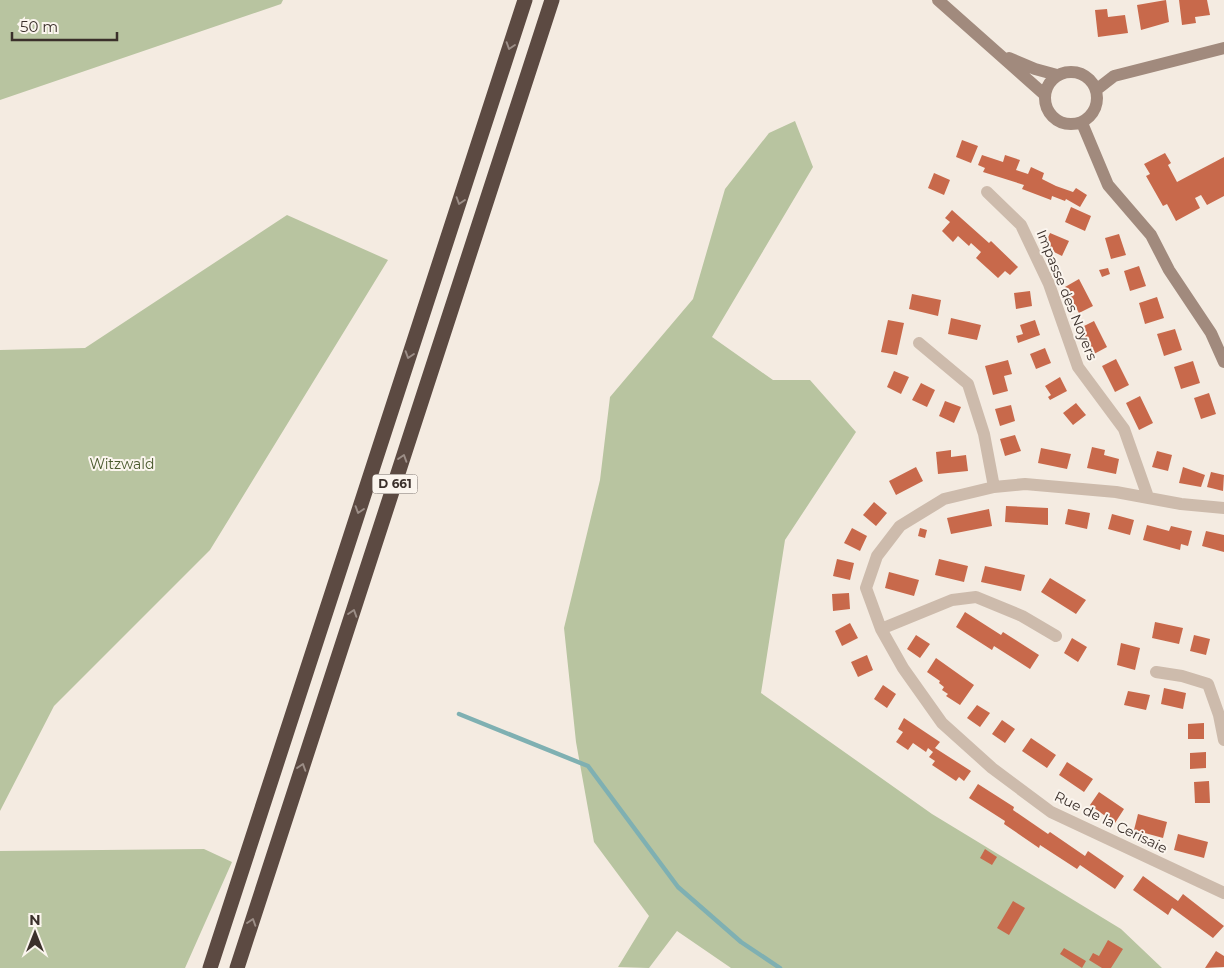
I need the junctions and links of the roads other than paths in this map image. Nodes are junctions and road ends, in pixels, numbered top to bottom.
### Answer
1 (525, 0) edge
2 (552, 0) edge
3 (938, 0) edge
4 (1224, 48) edge
5 (994, 50) junction
6 (1057, 75) junction
7 (1096, 90) junction
8 (1045, 96) junction
9 (1082, 123) junction
10 (987, 192) dead end
11 (919, 344) dead end
12 (1224, 362) edge
13 (994, 487) junction
14 (1148, 497) junction
15 (1224, 508) edge
16 (881, 629) junction
17 (1056, 636) dead end
18 (1156, 672) dead end
19 (1224, 740) edge
20 (1224, 893) edge
21 (210, 968) edge
22 (237, 968) edge

1 -> 21 highway, D 661
22 -> 2 highway, D 661
3 - 5 street
4 - 7 street
5 - 6 street
5 - 8 street
6 - 7 street
6 - 8 street
7 - 9 street
8 - 9 street
9 - 12 street
10 - 14 street, Impasse des Noyers
11 - 13 street
13 - 14 street, Rue de la Cerisaie
13 - 16 street, Rue de la Cerisaie
14 - 15 street, Rue de la Cerisaie
16 - 17 street
16 - 20 street, Rue de la Cerisaie
18 - 19 street

